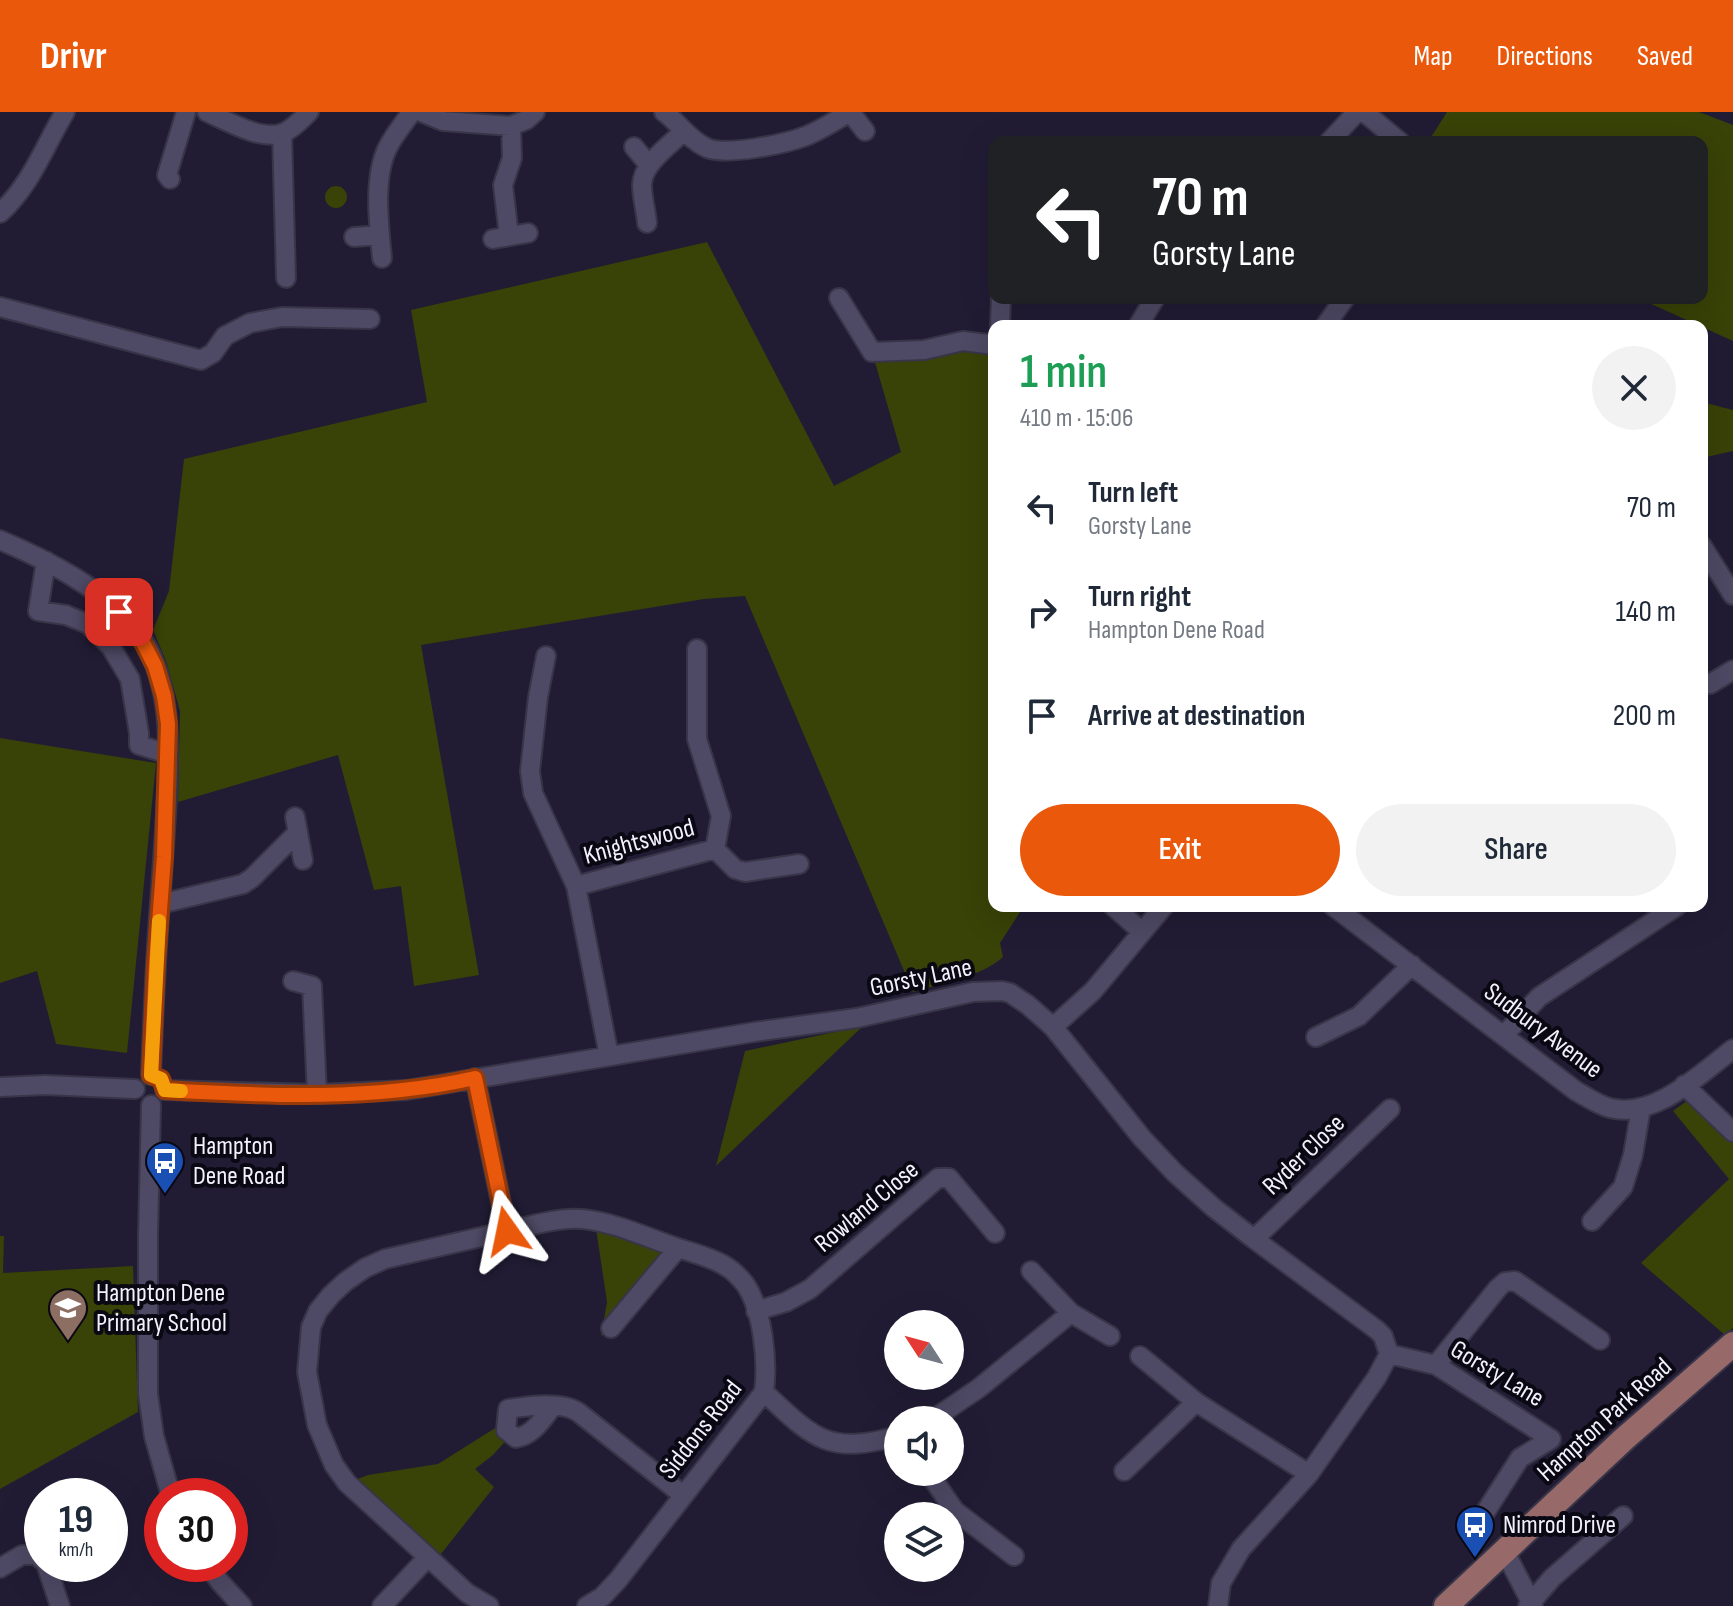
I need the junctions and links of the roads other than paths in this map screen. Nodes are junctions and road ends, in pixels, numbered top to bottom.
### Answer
1 (65, 112) edge
2 (186, 112) edge
3 (207, 112) edge
4 (309, 112) edge
5 (412, 112) edge
6 (421, 112) edge
7 (535, 112) edge
8 (664, 112) edge
9 (1357, 112) edge
10 (1364, 112) edge
11 (511, 126) junction
12 (684, 131) junction
13 (865, 131) dead end
14 (282, 133) junction
15 (1335, 136) edge
16 (1393, 136) edge
17 (634, 147) dead end
18 (649, 165) junction
19 (163, 179) dead end
20 (0, 213) edge
21 (647, 223) dead end
22 (380, 235) junction
23 (510, 236) dead end
24 (354, 237) dead end
25 (382, 258) dead end
26 (286, 278) dead end
27 (839, 298) dead end
28 (0, 307) edge
29 (370, 319) dead end
30 (988, 344) edge
31 (0, 540) edge
32 (1708, 555) edge
33 (46, 561) junction
34 (1733, 595) edge
35 (697, 649) dead end
36 (546, 656) dead end
37 (1733, 670) edge
38 (1710, 684) dead end
39 (168, 754) junction
40 (715, 849) junction
41 (303, 860) dead end
42 (799, 864) dead end
43 (576, 886) junction
44 (160, 904) junction
45 (1120, 912) edge
46 (1158, 912) edge
47 (1341, 912) edge
48 (1668, 912) edge
49 (1141, 931) junction
50 (1412, 965) junction
51 (293, 981) dead end
52 (1053, 1027) junction
53 (1504, 1035) junction
54 (1316, 1037) dead end
55 (1733, 1049) edge
56 (609, 1056) junction
57 (151, 1075) junction
58 (475, 1078) junction
59 (1684, 1085) junction
60 (0, 1087) edge
61 (135, 1089) junction
62 (165, 1090) junction
63 (317, 1094) junction
64 (151, 1105) junction
65 (1641, 1108) junction
66 (1390, 1109) dead end
67 (1733, 1132) edge
68 (1592, 1221) dead end
69 (507, 1231) junction
70 (995, 1233) dead end
71 (1254, 1239) junction
72 (678, 1248) junction
73 (1031, 1271) dead end
74 (756, 1311) junction
75 (1071, 1313) junction
76 (611, 1328) dead end
77 (1110, 1336) dead end
78 (1600, 1340) dead end
79 (1731, 1351) edge
80 (1389, 1354) junction
81 (1140, 1356) dead end
82 (1436, 1365) junction
83 (764, 1392) junction
84 (1196, 1402) junction
85 (953, 1406) edge
86 (552, 1407) dead end
87 (884, 1440) edge
88 (1124, 1471) dead end
89 (1309, 1474) junction
90 (166, 1478) edge
91 (938, 1486) edge
92 (683, 1495) junction
93 (1623, 1516) dead end
94 (1479, 1522) dead end
95 (1504, 1550) junction
96 (24, 1555) edge
97 (1014, 1556) dead end
98 (428, 1557) junction
99 (0, 1568) edge
100 (51, 1582) edge
101 (220, 1582) edge
102 (237, 1604) edge
103 (1531, 1605) edge
104 (60, 1606) edge
105 (382, 1606) edge
106 (489, 1606) edge
107 (587, 1606) edge
108 (1218, 1606) edge
109 (1446, 1606) edge

1 - 20 street
2 - 19 street
3 - 14 street
4 - 14 street
5 - 22 street
6 - 11 street
7 - 11 street
8 - 12 street
9 - 15 street
10 - 16 street
11 - 23 street
12 - 13 street
12 - 18 street
14 - 26 street
17 - 18 street
18 - 21 street
22 - 24 street
22 - 25 street
27 - 30 street
28 - 29 street
31 - 33 street
32 - 34 street
33 - 39 street
33 - 39 street
35 - 40 street, Knightswood
36 - 43 street
37 - 38 street
39 - 44 street
40 - 42 street, Knightswood
40 - 43 street, Knightswood
41 - 44 street
43 - 56 street
44 - 57 street
45 - 49 street
46 - 49 street
47 - 50 street, Sudbury Avenue
48 - 53 street
49 - 52 street
50 - 53 street, Sudbury Avenue
50 - 54 street
51 - 63 street
52 - 56 street, Gorsty Lane
52 - 71 street, Gorsty Lane
53 - 65 street, Sudbury Avenue
55 - 59 street
56 - 58 street, Gorsty Lane
57 - 61 street
57 - 62 street
58 - 63 street, Gorsty Lane
58 - 69 street
59 - 65 street
59 - 67 street
60 - 61 street
61 - 64 street
62 - 63 street, Gorsty Lane
62 - 64 street
64 - 90 street
65 - 68 street
66 - 71 street, Ryder Close
69 - 72 street, Siddons Road
69 - 98 street, Siddons Road
70 - 74 street, Rowland Close
71 - 80 street, Gorsty Lane
72 - 74 street, Siddons Road
72 - 76 street
73 - 75 street
74 - 83 street, Siddons Road
75 - 77 street
75 - 85 street
78 - 82 street
79 - 95 main road, Hampton Park Road
80 - 82 street, Gorsty Lane
80 - 89 street
81 - 84 street
82 - 94 street, Gorsty Lane
83 - 87 street
83 - 92 street, Siddons Road
84 - 88 street
84 - 89 street
86 - 92 street
89 - 108 street
91 - 97 street
92 - 107 street, Siddons Road
93 - 103 street
95 - 103 street
95 - 109 main road, Hampton Park Road
96 - 99 street
98 - 105 street
98 - 106 street
100 - 104 street
101 - 102 street

